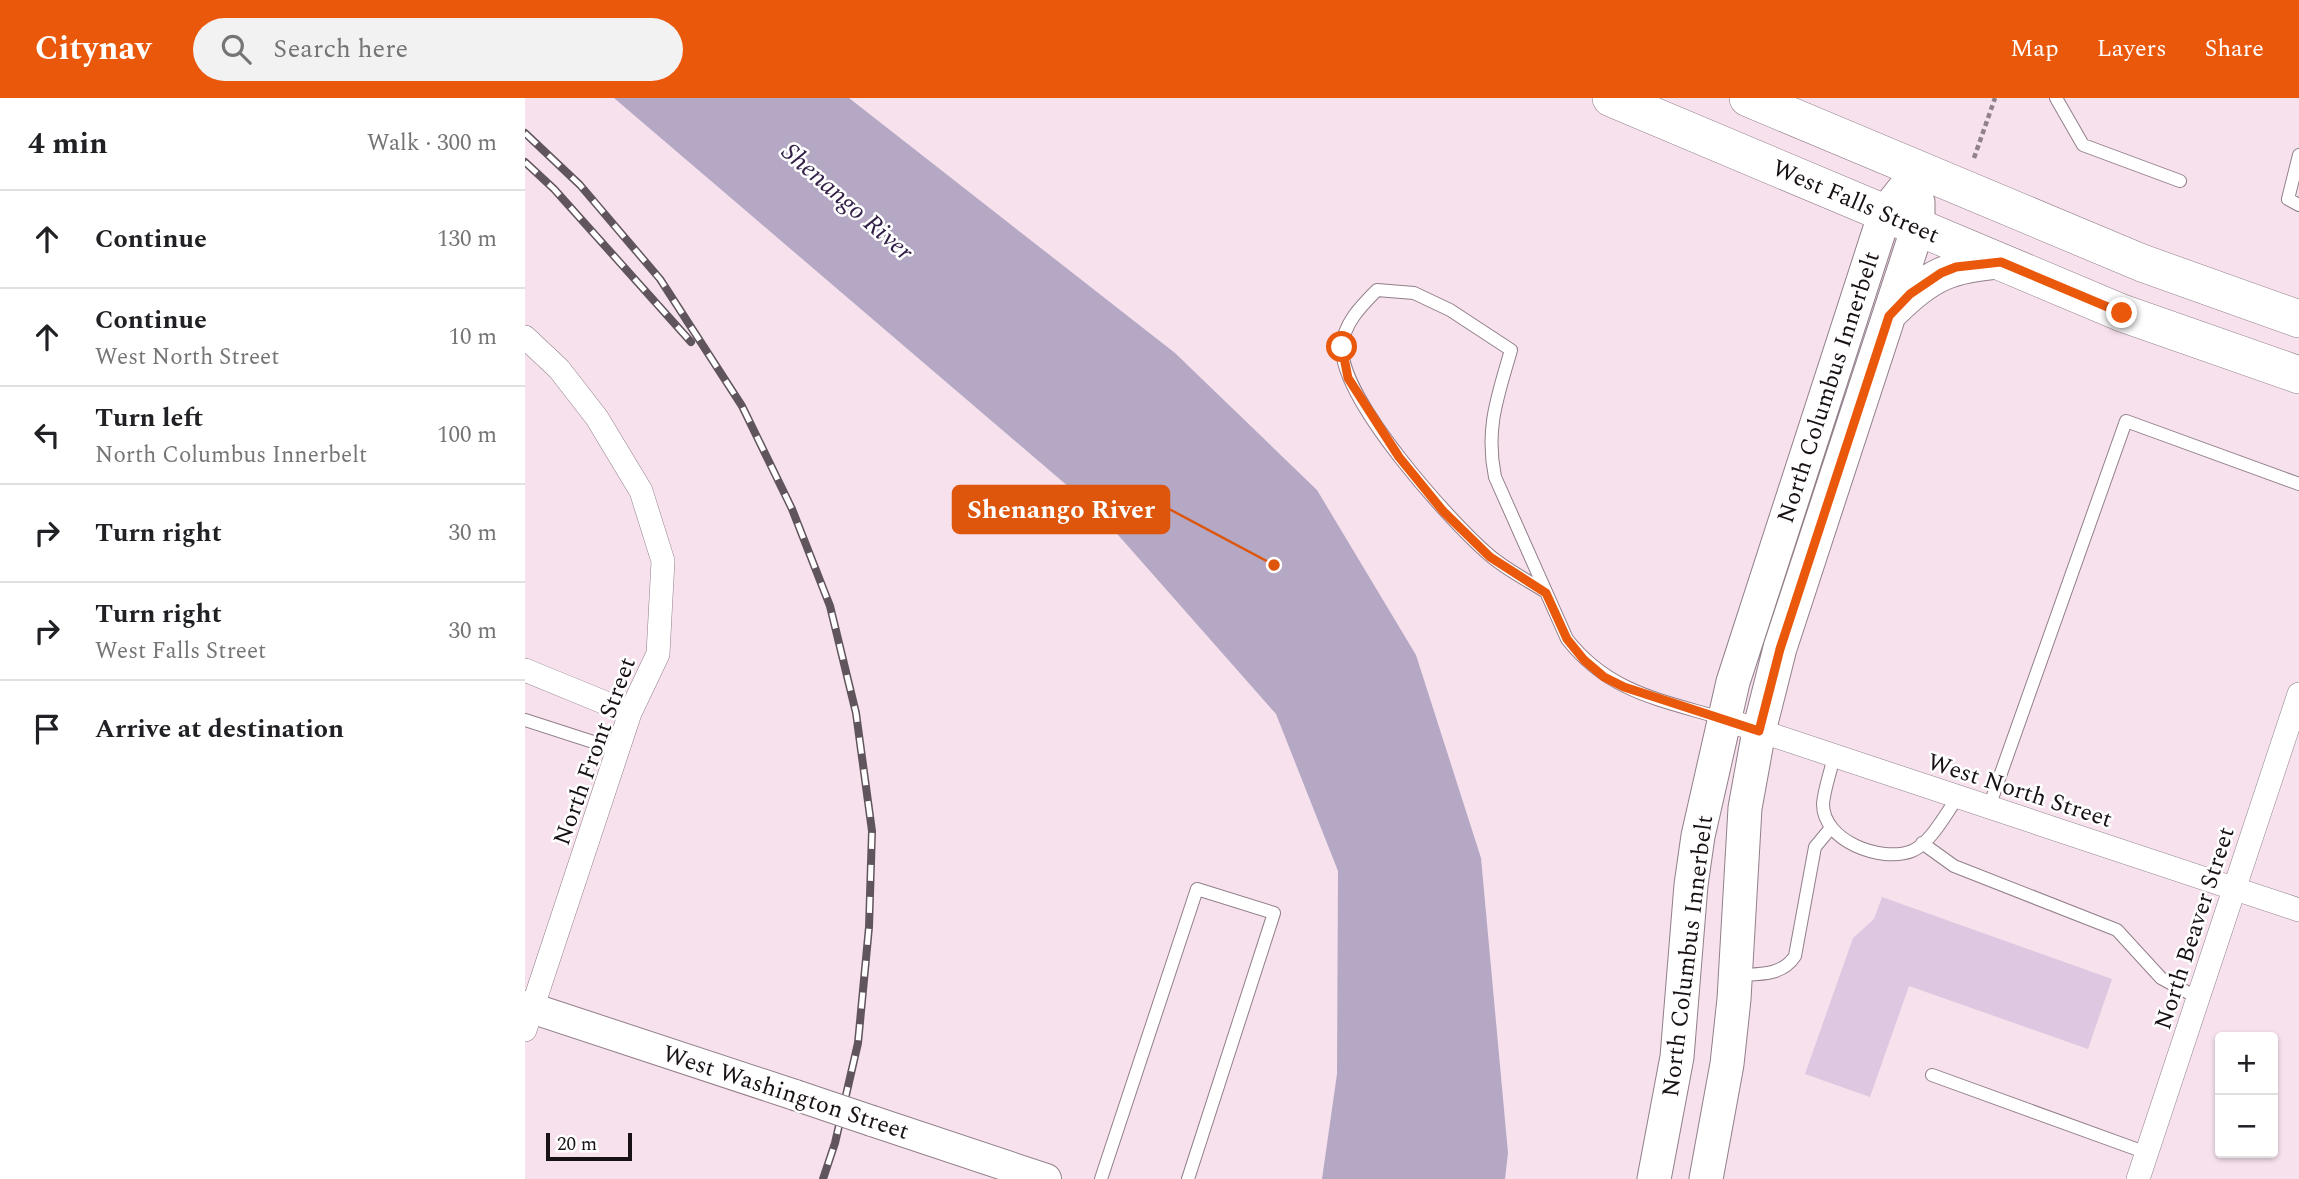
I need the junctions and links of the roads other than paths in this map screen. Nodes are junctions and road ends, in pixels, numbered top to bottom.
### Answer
1 (1611, 98) edge
2 (1748, 98) edge
3 (2056, 98) edge
4 (2299, 155) edge
5 (1919, 170) junction
6 (2180, 181) dead end
7 (2299, 205) edge
8 (1885, 213) junction
9 (1918, 227) junction
10 (2001, 262) junction
11 (1889, 316) junction
12 (2299, 319) edge
13 (525, 337) edge
14 (2299, 375) edge
15 (2299, 484) edge
16 (1546, 593) junction
17 (525, 670) edge
18 (2299, 694) edge
19 (630, 713) junction
20 (1724, 719) junction
21 (525, 720) edge
22 (1759, 731) junction
23 (618, 750) junction
24 (1834, 756) junction
25 (1958, 797) junction
26 (1989, 807) junction
27 (1830, 829) junction
28 (1922, 843) junction
29 (2234, 889) junction
30 (2299, 910) edge
31 (1735, 975) junction
32 (2198, 998) junction
33 (527, 1014) edge
34 (1933, 1075) dead end
35 (2147, 1153) junction
36 (1047, 1179) edge
37 (1101, 1179) edge
38 (1188, 1179) edge
39 (1654, 1179) edge
40 (1706, 1179) edge
41 (2138, 1179) edge

1 - 8 main road, West Falls Street
2 - 5 main road
3 - 6 lane
4 - 7 lane
5 - 8 main road, North Columbus Innerbelt
5 - 9 main road, North Columbus Innerbelt
5 - 12 main road
8 - 9 main road, West Falls Street
8 - 20 main road, North Columbus Innerbelt
9 - 10 main road, West Falls Street
9 - 11 main road, North Columbus Innerbelt
10 - 11 main road
10 - 14 main road, West Falls Street
11 - 22 main road, North Columbus Innerbelt
13 - 19 street, North Front Street
15 - 26 lane
16 - 16 lane
16 - 20 lane
17 - 19 street
18 - 29 street, North Beaver Street
19 - 23 street, North Front Street
20 - 22 street, West North Street
20 - 39 main road, North Columbus Innerbelt
21 - 23 lane
22 - 24 street, West North Street
22 - 31 main road, North Columbus Innerbelt
23 - 33 street, North Front Street
24 - 25 street, West North Street
24 - 27 lane
25 - 26 street, West North Street
25 - 28 lane
26 - 29 street, West North Street
27 - 28 lane
27 - 31 lane
28 - 32 lane
29 - 30 street, West North Street
29 - 32 street, North Beaver Street
31 - 40 main road, North Columbus Innerbelt
32 - 35 street, North Beaver Street
33 - 36 street, West Washington Street, bridge
34 - 35 lane
35 - 41 street, North Beaver Street
37 - 38 lane

